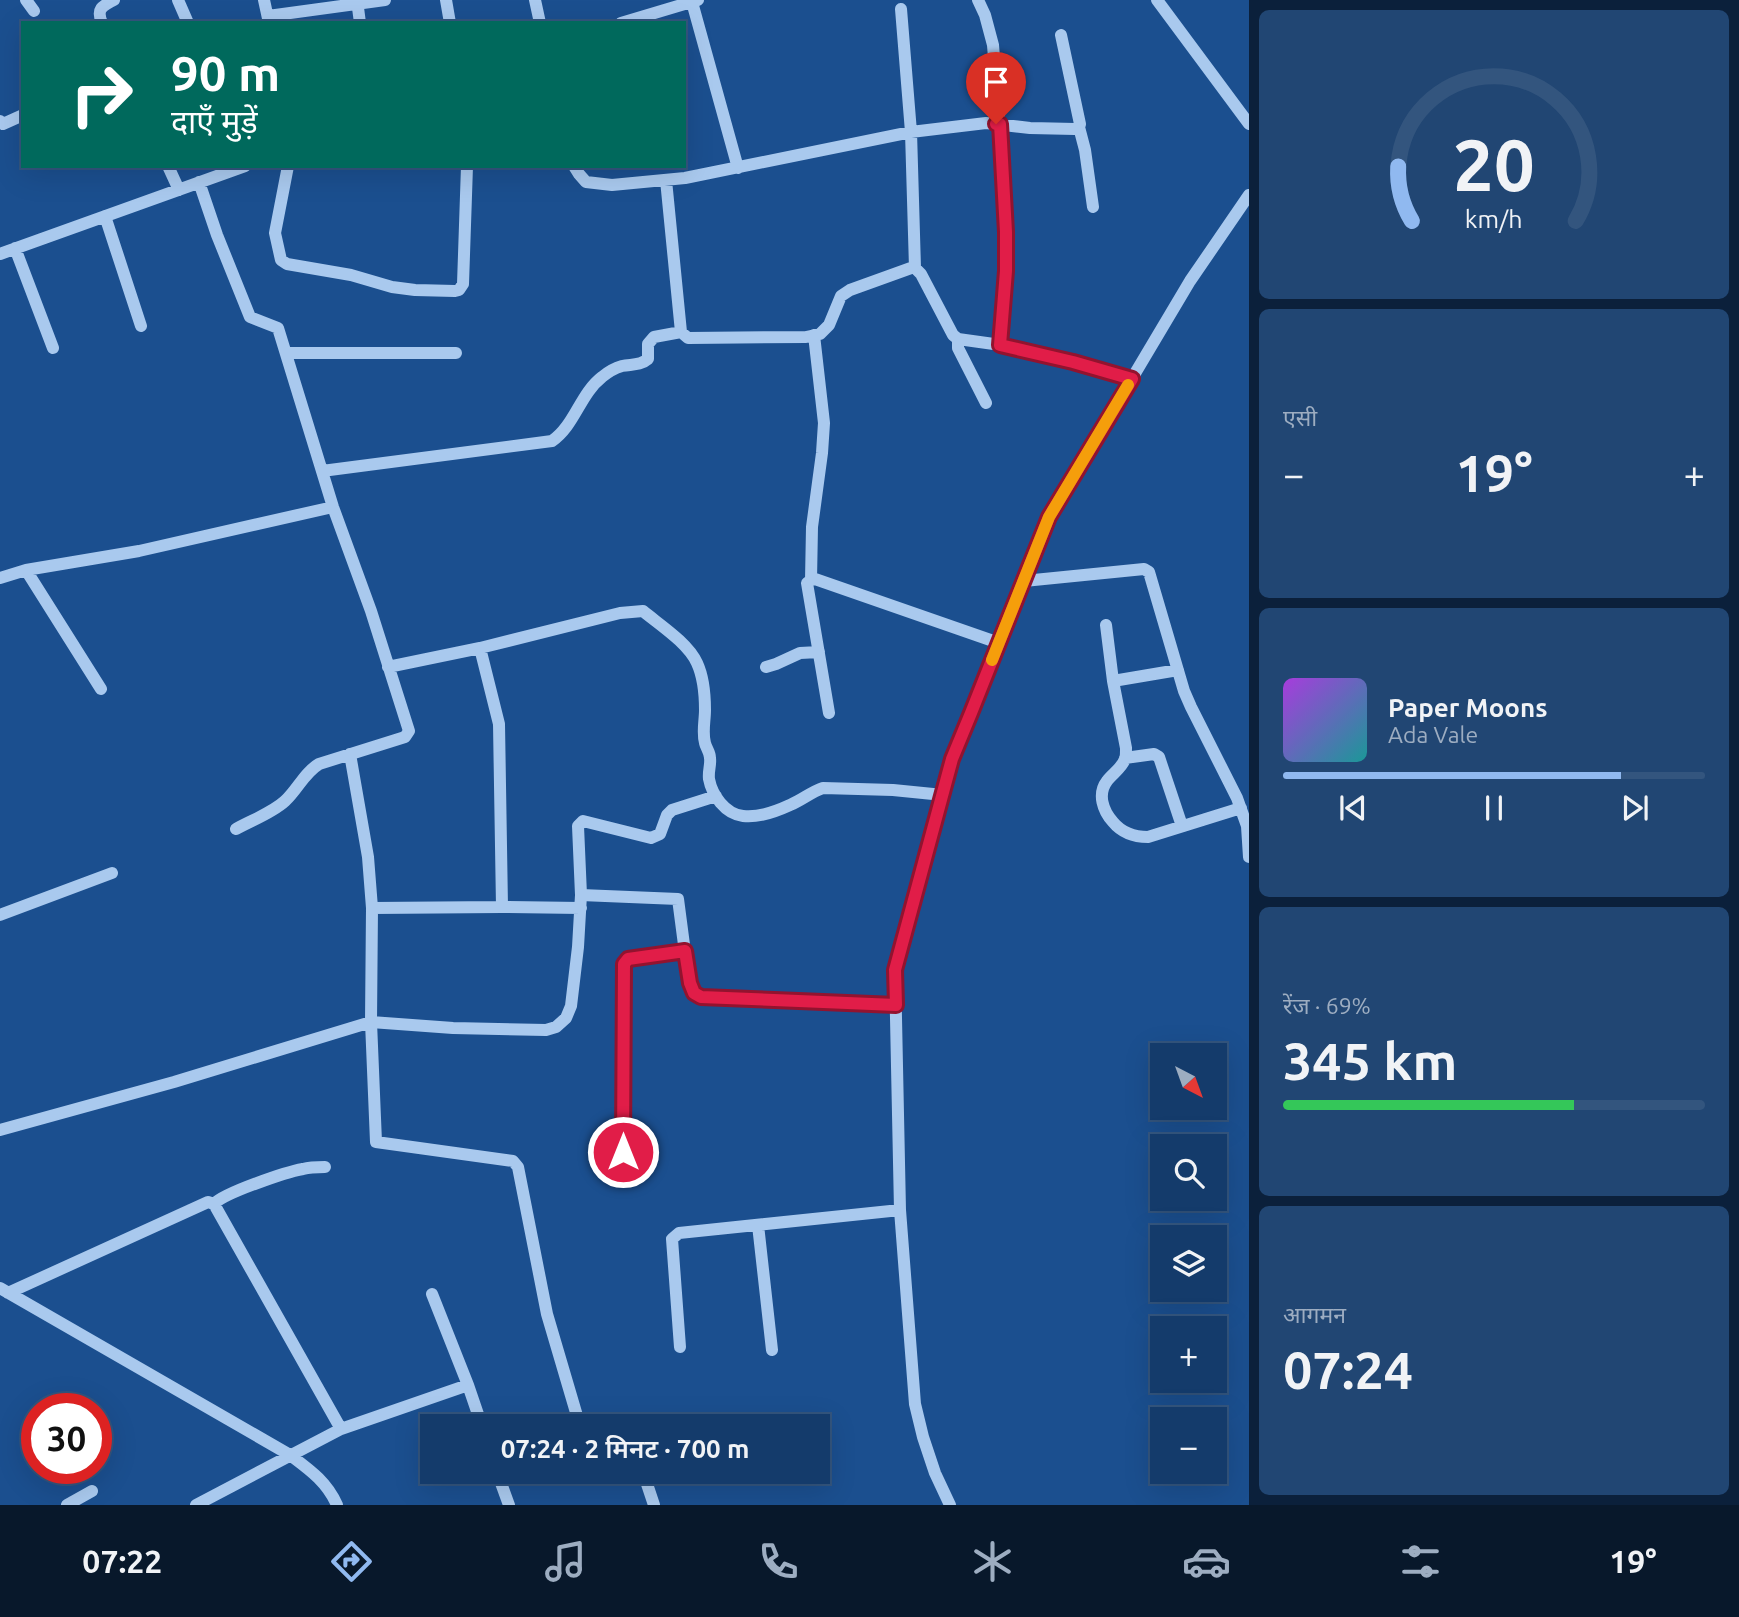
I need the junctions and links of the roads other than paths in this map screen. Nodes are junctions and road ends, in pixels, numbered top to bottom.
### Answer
1 (26, 0) edge
2 (114, 0) edge
3 (178, 0) edge
4 (264, 0) edge
5 (385, 0) edge
6 (446, 0) edge
7 (535, 0) edge
8 (978, 0) edge
9 (1157, 0) edge
10 (695, 1) edge
11 (357, 2) edge
12 (901, 9) dead end
13 (34, 12) dead end
14 (268, 19) edge
15 (101, 21) edge
16 (187, 21) edge
17 (360, 21) edge
18 (450, 21) edge
19 (540, 21) edge
20 (628, 21) edge
21 (1061, 35) dead end
22 (21, 116) edge
23 (0, 121) edge
24 (1000, 124) junction
25 (1249, 124) edge
26 (1079, 127) junction
27 (911, 132) junction
28 (169, 168) edge
29 (239, 168) edge
30 (288, 168) edge
31 (467, 168) edge
32 (575, 168) edge
33 (738, 168) junction
34 (666, 180) junction
35 (200, 182) junction
36 (179, 190) junction
37 (1249, 195) edge
38 (1093, 207) dead end
39 (105, 216) junction
40 (15, 248) junction
41 (0, 254) edge
42 (915, 268) junction
43 (141, 326) dead end
44 (681, 332) junction
45 (814, 335) junction
46 (958, 340) junction
47 (1000, 345) junction
48 (53, 348) dead end
49 (286, 353) junction
50 (456, 354) dead end
51 (1132, 379) junction
52 (986, 403) dead end
53 (322, 471) junction
54 (333, 507) junction
55 (26, 570) junction
56 (0, 578) edge
57 (811, 580) junction
58 (1024, 581) junction
59 (1105, 625) dead end
60 (999, 643) junction
61 (481, 648) junction
62 (819, 652) junction
63 (388, 667) junction
64 (766, 667) dead end
65 (1178, 670) junction
66 (1113, 681) junction
67 (101, 689) dead end
68 (829, 713) dead end
69 (350, 754) junction
70 (1125, 758) junction
71 (943, 795) junction
72 (716, 796) junction
73 (1241, 808) junction
74 (1182, 827) junction
75 (236, 829) dead end
76 (1249, 856) edge
77 (112, 873) dead end
78 (581, 901) junction
79 (502, 907) junction
80 (372, 908) junction
81 (0, 915) edge
82 (685, 951) junction
83 (896, 1005) junction
84 (371, 1022) junction
85 (0, 1130) edge
86 (623, 1152) dead end
87 (325, 1167) dead end
88 (214, 1204) junction
89 (900, 1210) junction
90 (758, 1225) junction
91 (4, 1291) edge
92 (432, 1294) dead end
93 (680, 1347) dead end
94 (772, 1350) dead end
95 (468, 1385) junction
96 (478, 1414) edge
97 (576, 1414) edge
98 (341, 1429) junction
99 (290, 1455) junction
100 (501, 1484) edge
101 (647, 1484) edge
102 (92, 1491) dead end
103 (67, 1505) edge
104 (196, 1505) edge
105 (337, 1505) edge
106 (509, 1505) edge
107 (653, 1505) edge
108 (950, 1505) edge

1 - 13 street
2 - 15 street
3 - 16 street
4 - 14 street
5 - 11 street
6 - 18 street
7 - 19 street
8 - 24 street
9 - 25 street
10 - 20 street
10 - 33 street
11 - 14 street
11 - 17 street
12 - 27 street
21 - 26 street
22 - 23 street
24 - 26 street
24 - 27 street
24 - 47 street
26 - 38 street
27 - 33 street
27 - 42 street
28 - 36 street
29 - 35 street
30 - 31 street
32 - 34 street
33 - 34 street
34 - 44 street
35 - 36 street
35 - 49 street
36 - 39 street
37 - 51 street
39 - 40 street
39 - 43 street
40 - 41 street
40 - 48 street
42 - 45 street
42 - 46 street
44 - 45 street
44 - 53 street
45 - 57 street
46 - 47 street
46 - 52 street
47 - 51 street
49 - 50 street
49 - 53 street
51 - 58 street
53 - 54 street
54 - 55 street
54 - 63 street
55 - 56 street
55 - 67 street
57 - 60 street
57 - 62 street
58 - 60 street
58 - 65 street
59 - 66 street
60 - 71 street
61 - 63 street
61 - 72 street
61 - 79 street
62 - 64 street
62 - 68 street
63 - 69 street
65 - 66 street
65 - 73 street
66 - 70 street
69 - 75 street
69 - 80 street
70 - 74 street
70 - 74 street
71 - 72 street
71 - 83 street
72 - 78 street
73 - 74 street
73 - 76 street
77 - 81 street
78 - 79 street
78 - 82 street
78 - 84 street
79 - 80 street
80 - 84 street
82 - 83 street
82 - 86 street
83 - 89 street
84 - 85 street
84 - 97 street
87 - 88 street
88 - 91 street
88 - 98 street
89 - 90 street
89 - 108 street
90 - 93 street
90 - 94 street
91 - 99 street
92 - 95 street
95 - 96 street
95 - 98 street
98 - 99 street
99 - 104 street
99 - 105 street
100 - 106 street
101 - 107 street
102 - 103 street

